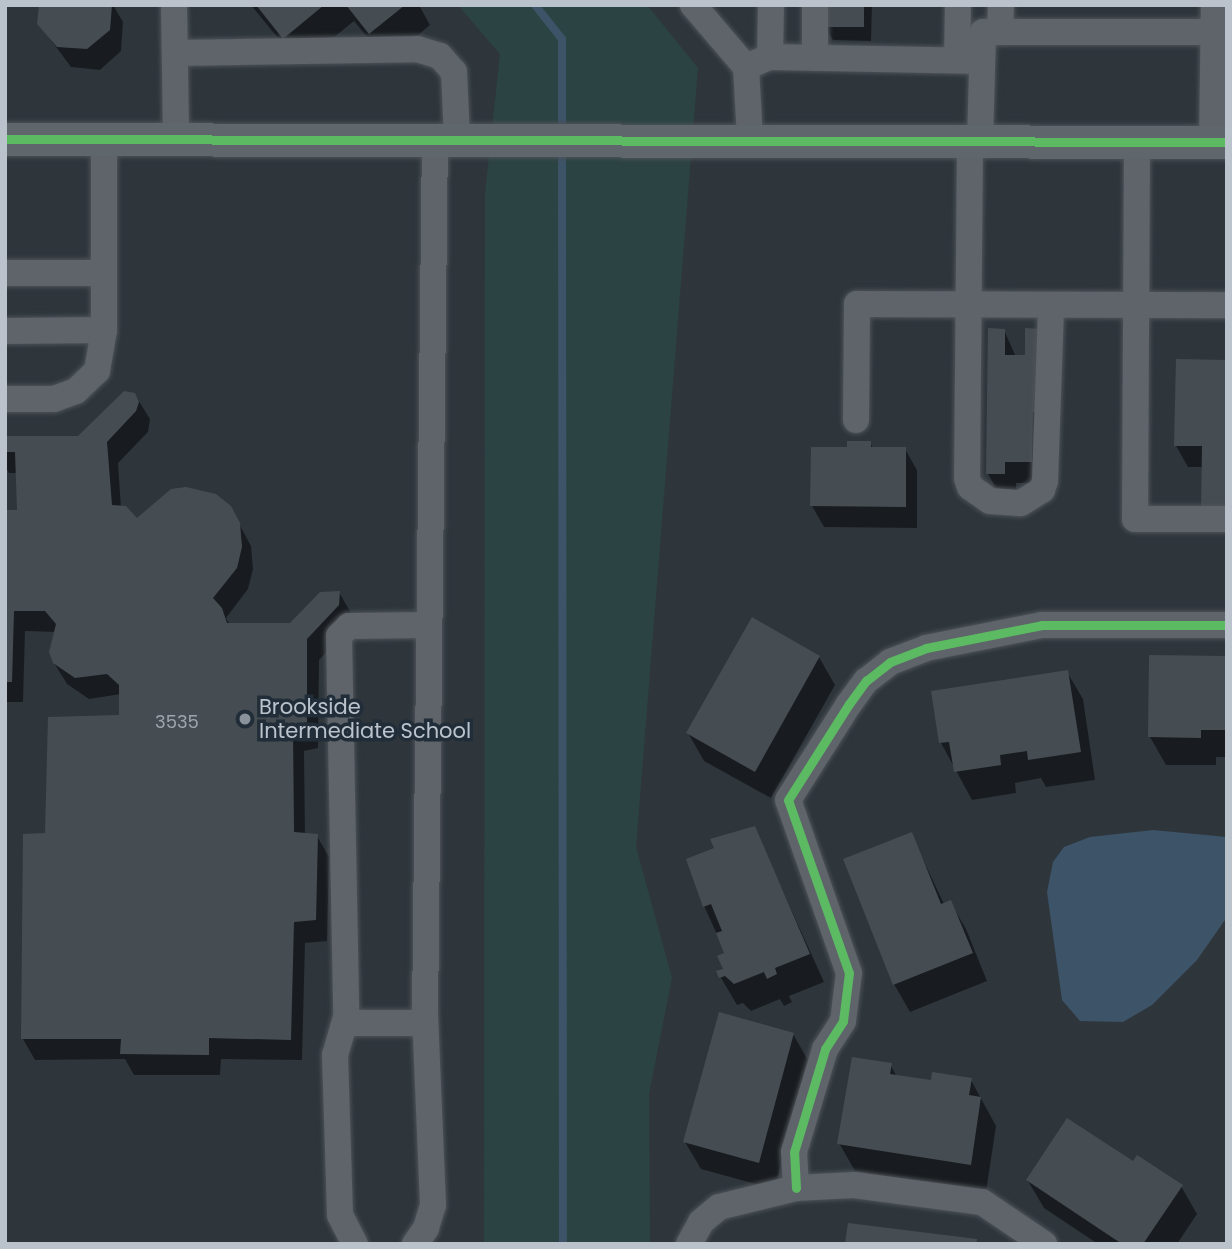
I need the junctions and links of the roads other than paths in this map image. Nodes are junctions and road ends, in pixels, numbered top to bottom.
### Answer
1 (174, 5) edge
2 (694, 5) edge
3 (771, 5) edge
4 (815, 5) edge
5 (958, 5) edge
6 (1001, 5) edge
7 (1214, 5) edge
8 (1000, 32) junction
9 (1220, 32) edge
10 (175, 53) junction
11 (770, 57) junction
12 (816, 58) junction
13 (970, 60) junction
14 (746, 67) junction
15 (446, 138) junction
16 (5, 139) edge
17 (104, 139) junction
18 (176, 139) junction
19 (750, 139) junction
20 (975, 142) junction
21 (1137, 142) junction
22 (1219, 142) edge
23 (5, 273) edge
24 (103, 273) junction
25 (968, 304) junction
26 (1137, 304) junction
27 (1051, 305) junction
28 (1227, 305) edge
29 (104, 330) junction
30 (5, 331) edge
31 (5, 399) edge
32 (856, 419) dead end
33 (1227, 519) edge
34 (427, 625) junction
35 (1227, 625) edge
36 (425, 1016) junction
37 (346, 1017) junction
38 (796, 1188) junction
39 (355, 1244) edge
40 (415, 1244) edge
41 (689, 1244) edge
42 (1044, 1244) edge

1 - 10 street
2 - 14 street
3 - 11 street
4 - 12 street
5 - 13 street
6 - 8 street
7 - 9 street
8 - 9 street
8 - 13 street
9 - 22 street
10 - 15 street
10 - 18 street
11 - 12 street
11 - 14 street
12 - 13 street
13 - 20 street
14 - 19 street
15 - 18 main road
15 - 19 main road
15 - 34 street
16 - 17 main road
17 - 18 main road
17 - 24 street
19 - 20 main road
20 - 21 main road
20 - 25 street
21 - 22 main road
21 - 26 street
23 - 24 street
24 - 29 street
25 - 27 street
25 - 27 street
25 - 32 street
26 - 27 street
26 - 28 street
26 - 33 street
29 - 30 street
29 - 31 street
34 - 36 street
34 - 37 street
35 - 38 street
36 - 37 street
36 - 40 street
37 - 39 street
38 - 41 street
38 - 42 street

